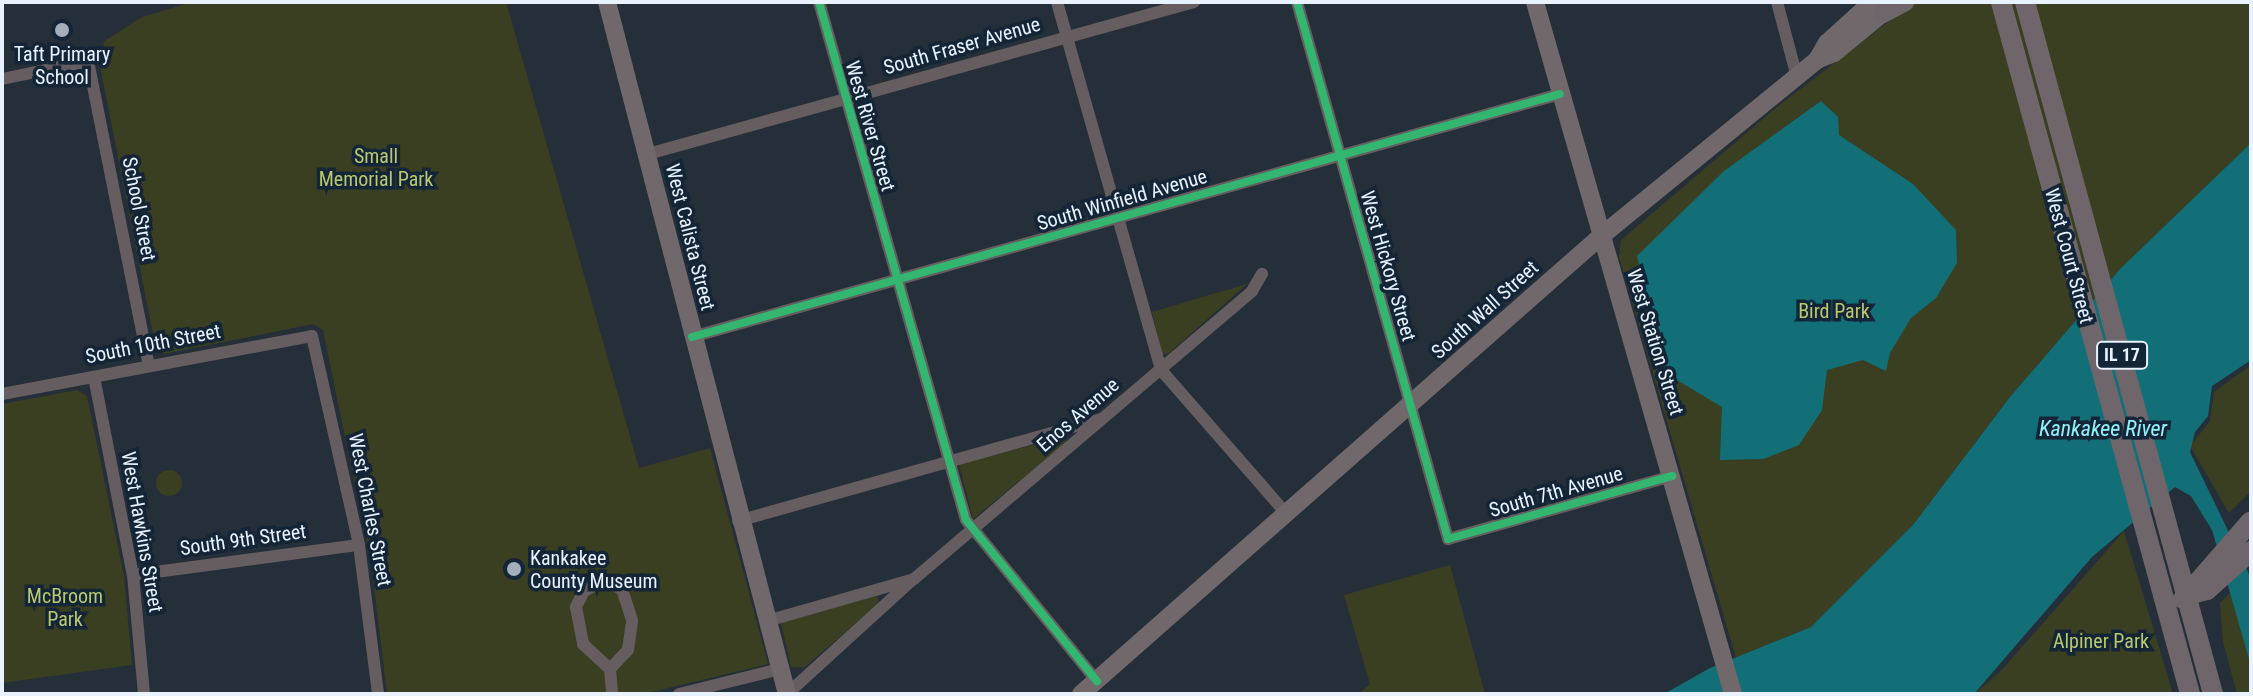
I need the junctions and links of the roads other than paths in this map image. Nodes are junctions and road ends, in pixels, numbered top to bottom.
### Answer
1 (607, 2) edge
2 (819, 2) edge
3 (1057, 2) edge
4 (1194, 2) edge
5 (1297, 2) edge
6 (1535, 2) edge
7 (1777, 2) edge
8 (1904, 2) edge
9 (2001, 2) edge
10 (2025, 2) edge
11 (1884, 6) edge
12 (1068, 37) junction
13 (1797, 77) junction
14 (2, 79) edge
15 (1560, 94) junction
16 (846, 99) junction
17 (648, 154) junction
18 (1340, 155) junction
19 (1118, 218) junction
20 (1600, 237) junction
21 (1262, 274) dead end
22 (896, 280) junction
23 (312, 336) joint
24 (692, 337) junction
25 (149, 365) junction
26 (1161, 370) junction
27 (94, 377) junction
28 (3, 391) edge
29 (1410, 406) junction
30 (1105, 418) junction
31 (947, 462) junction
32 (1672, 476) junction
33 (1285, 512) junction
34 (738, 521) junction
35 (2251, 521) edge
36 (972, 532) junction
37 (1448, 539) joint
38 (359, 545) junction
39 (2251, 551) edge
40 (133, 575) junction
41 (914, 579) junction
42 (2199, 586) junction
43 (2168, 612) junction
44 (767, 621) junction
45 (610, 669) junction
46 (780, 669) junction
47 (1097, 681) junction
48 (144, 694) edge
49 (378, 694) edge
50 (612, 694) edge
51 (679, 694) edge
52 (787, 694) edge
53 (1081, 694) edge
54 (1733, 694) edge
55 (2190, 694) edge
56 (2213, 694) edge

1 - 17 main road, West Calista Street
2 - 16 street, West River Street
3 - 12 street
4 - 12 street, South Fraser Avenue
5 - 18 street, West Hickory Street
6 - 15 main road, West Station Street
7 - 13 street
8 - 11 main road
9 - 43 main road, West Court Street / IL 17
10 - 42 main road, West Court Street / IL 17
11 - 13 main road, South Wall Street
12 - 16 street, South Fraser Avenue
12 - 19 street
13 - 20 main road, South Wall Street
14 - 25 street, School Street
15 - 18 street, South Winfield Avenue
15 - 20 main road, West Station Street
16 - 17 street, South Fraser Avenue
16 - 22 street, West River Street
17 - 24 main road, West Calista Street
18 - 19 street, South Winfield Avenue
18 - 29 street, West Hickory Street
19 - 22 street, South Winfield Avenue
19 - 26 street
20 - 29 main road, South Wall Street
20 - 32 main road, West Station Street
21 - 26 street, Enos Avenue
22 - 24 street, South Winfield Avenue
22 - 31 street, West River Street
23 - 25 street, South 10th Street
23 - 38 street, West Charles Street
24 - 34 main road, West Calista Street
25 - 27 street, South 10th Street
26 - 30 street, Enos Avenue
26 - 33 street
27 - 28 street, South 10th Street
27 - 40 street, West Hawkins Street
29 - 33 main road, South Wall Street
29 - 37 street, West Hickory Street
30 - 31 street
30 - 36 street, Enos Avenue
31 - 34 street
31 - 36 street, West River Street
32 - 37 street, South 7th Avenue
32 - 54 main road, West Station Street
33 - 47 main road, South Wall Street
34 - 44 main road, West Calista Street
35 - 42 main road
36 - 41 street, Enos Avenue
36 - 47 street, West River Street
38 - 40 street, South 9th Street
38 - 49 street, West Charles Street
39 - 42 main road
40 - 48 street, West Hawkins Street
41 - 44 street, Enos Avenue
41 - 52 street, Enos Avenue
42 - 43 main road
42 - 56 main road, West Court Street
43 - 55 main road, West Court Street
44 - 46 main road, West Calista Street
45 - 45 street
45 - 50 street
46 - 51 street
46 - 52 main road, West Calista Street
47 - 53 main road, South Wall Street

